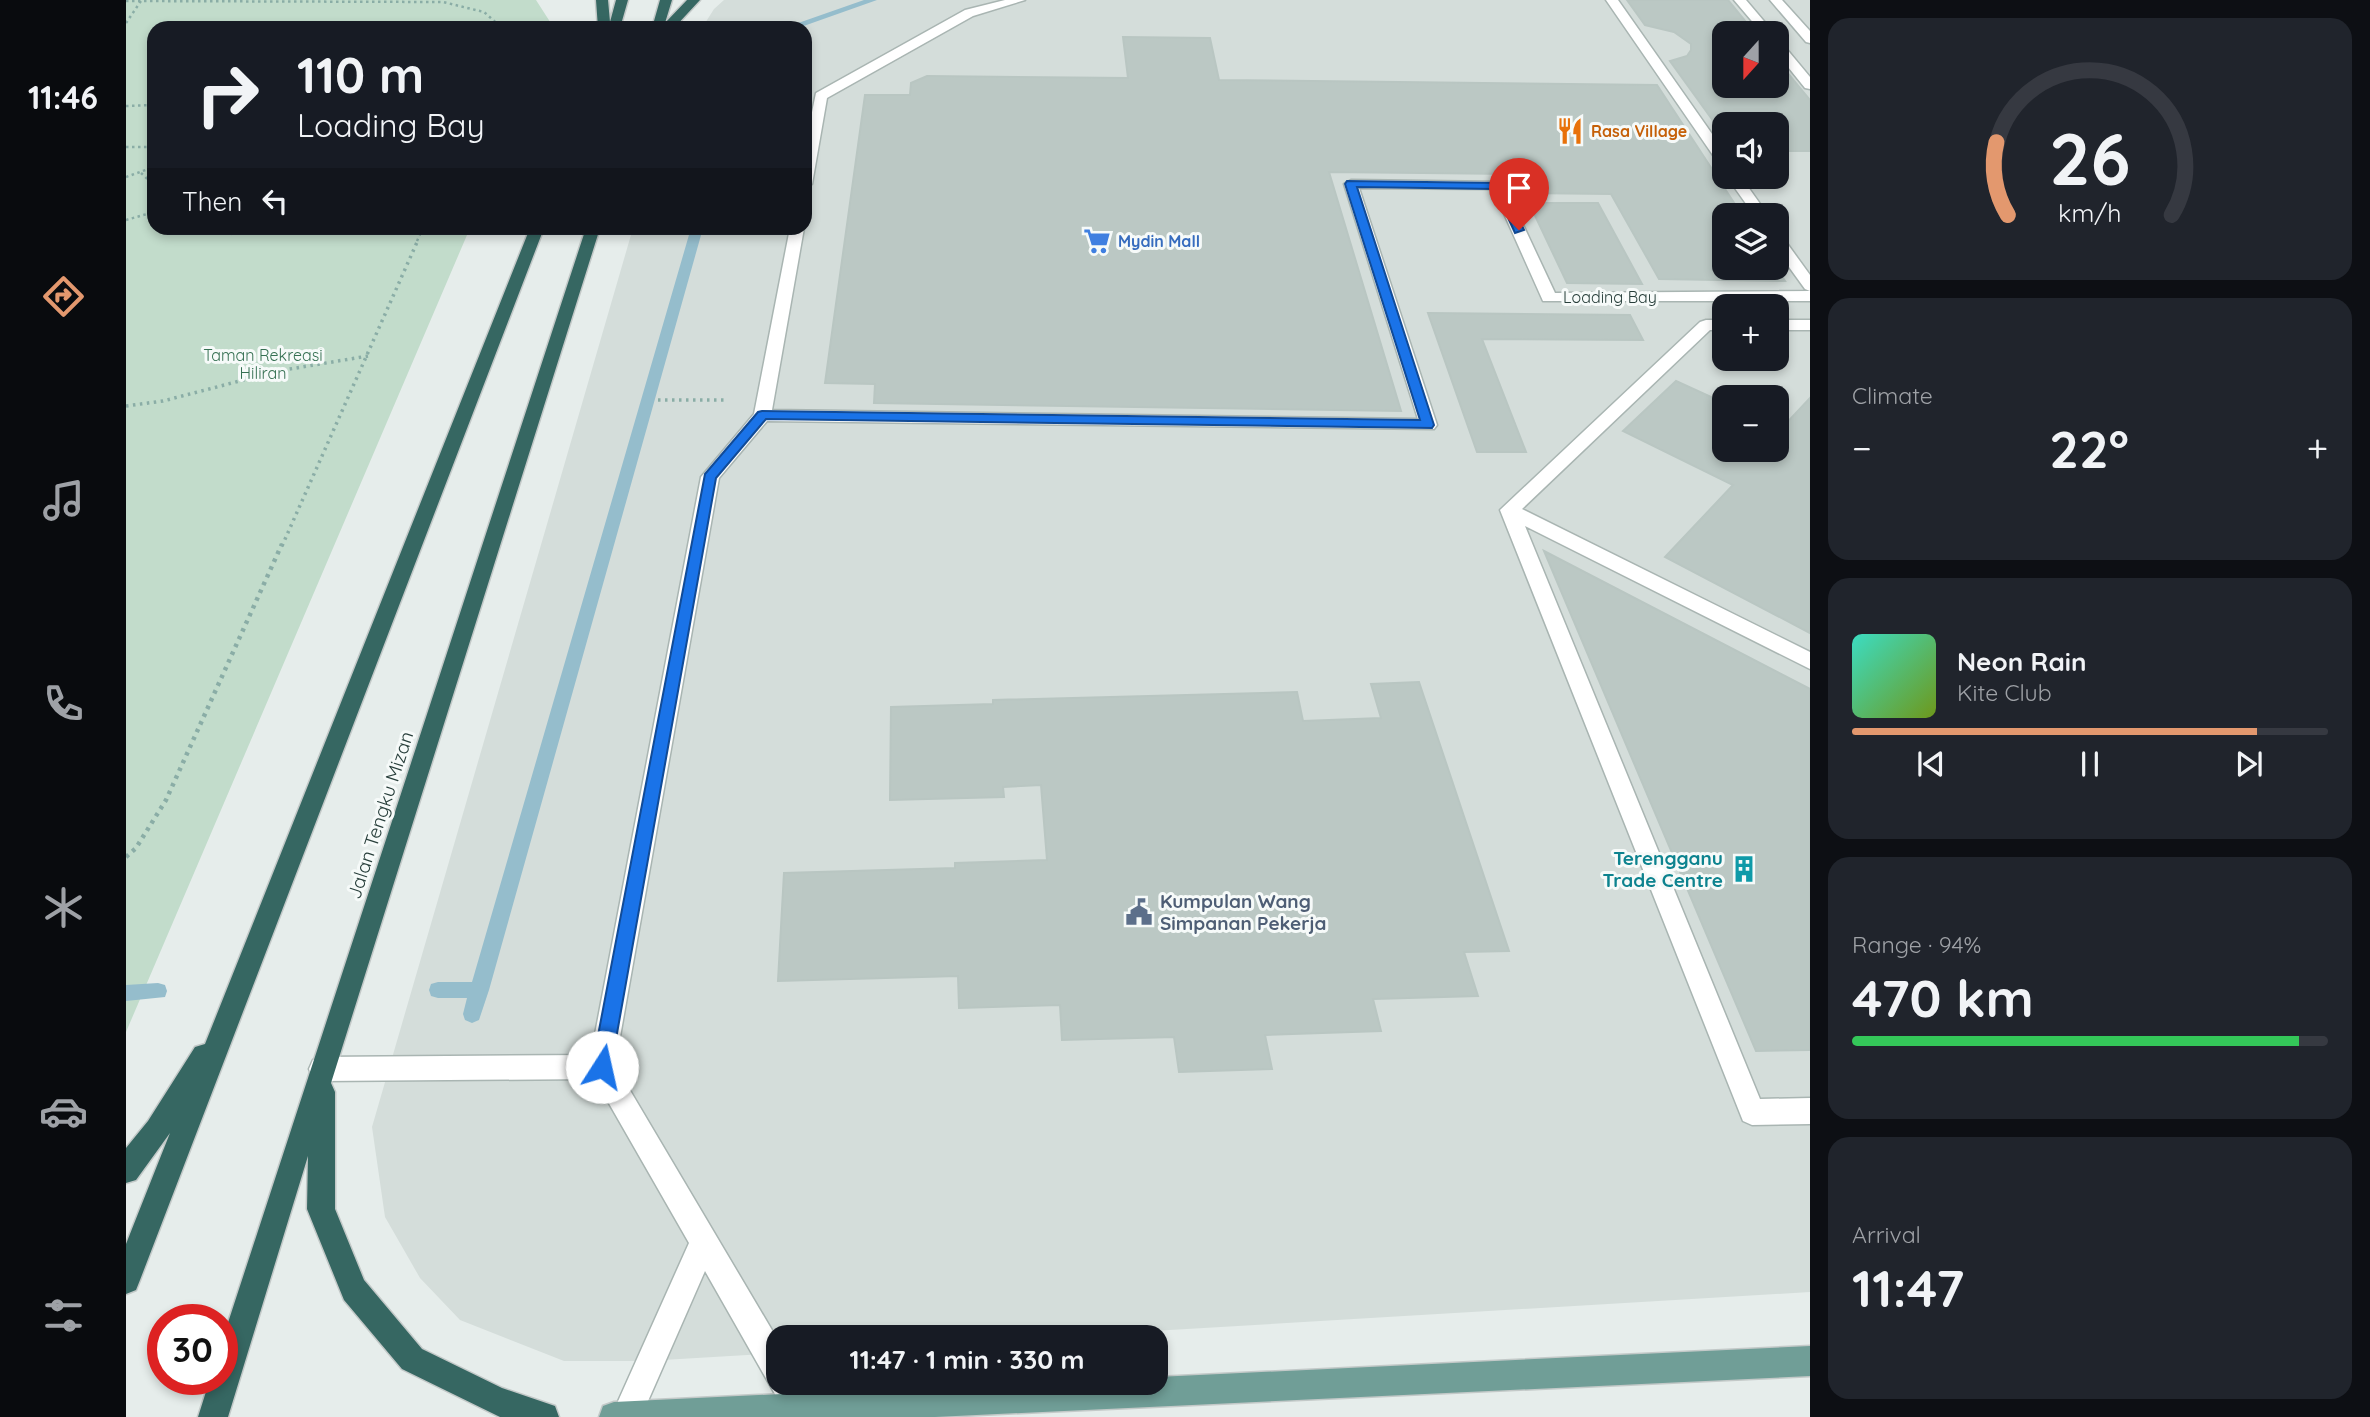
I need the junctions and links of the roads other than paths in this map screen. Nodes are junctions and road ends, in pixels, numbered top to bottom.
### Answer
1 (602, 0) edge
2 (622, 0) edge
3 (666, 0) edge
4 (694, 0) edge
5 (1019, 0) edge
6 (1612, 0) edge
7 (1740, 0) edge
8 (1776, 0) edge
9 (604, 21) edge
10 (616, 21) edge
11 (660, 21) edge
12 (673, 21) edge
13 (1758, 21) edge
14 (1810, 39) edge
15 (1789, 60) edge
16 (1810, 85) edge
17 (1712, 145) edge
18 (812, 146) edge
19 (534, 235) edge
20 (591, 235) edge
21 (796, 235) edge
22 (1789, 256) edge
23 (1810, 286) edge
24 (1810, 296) edge
25 (1712, 325) edge
26 (1789, 325) edge
27 (1810, 325) edge
28 (764, 408) junction
29 (1508, 510) junction
30 (1810, 661) edge
31 (231, 1015) junction
32 (602, 1067) junction
33 (322, 1069) junction
34 (1810, 1111) edge
35 (126, 1170) edge
36 (704, 1242) junction
37 (126, 1280) edge
38 (766, 1349) edge
39 (1810, 1361) edge
40 (792, 1395) edge
41 (801, 1410) junction
42 (620, 1416) edge
43 (213, 1417) edge
44 (544, 1417) edge

1 - 9 highway
2 - 10 highway
3 - 11 highway
4 - 12 highway
5 - 18 street
6 - 17 street
7 - 13 street
8 - 14 street
15 - 16 street
19 - 31 highway
20 - 33 highway, Jalan Tengku Mizan
21 - 28 street
22 - 23 street
24 - 28 street, Loading Bay
25 - 29 street
26 - 27 street
28 - 32 street
29 - 30 street
29 - 34 street
31 - 35 highway
31 - 37 highway
32 - 33 street
32 - 36 street
33 - 43 highway, Jalan Tengku Mizan
33 - 44 highway
36 - 38 street
36 - 42 street
39 - 41 main road
40 - 41 street
41 - 42 main road

